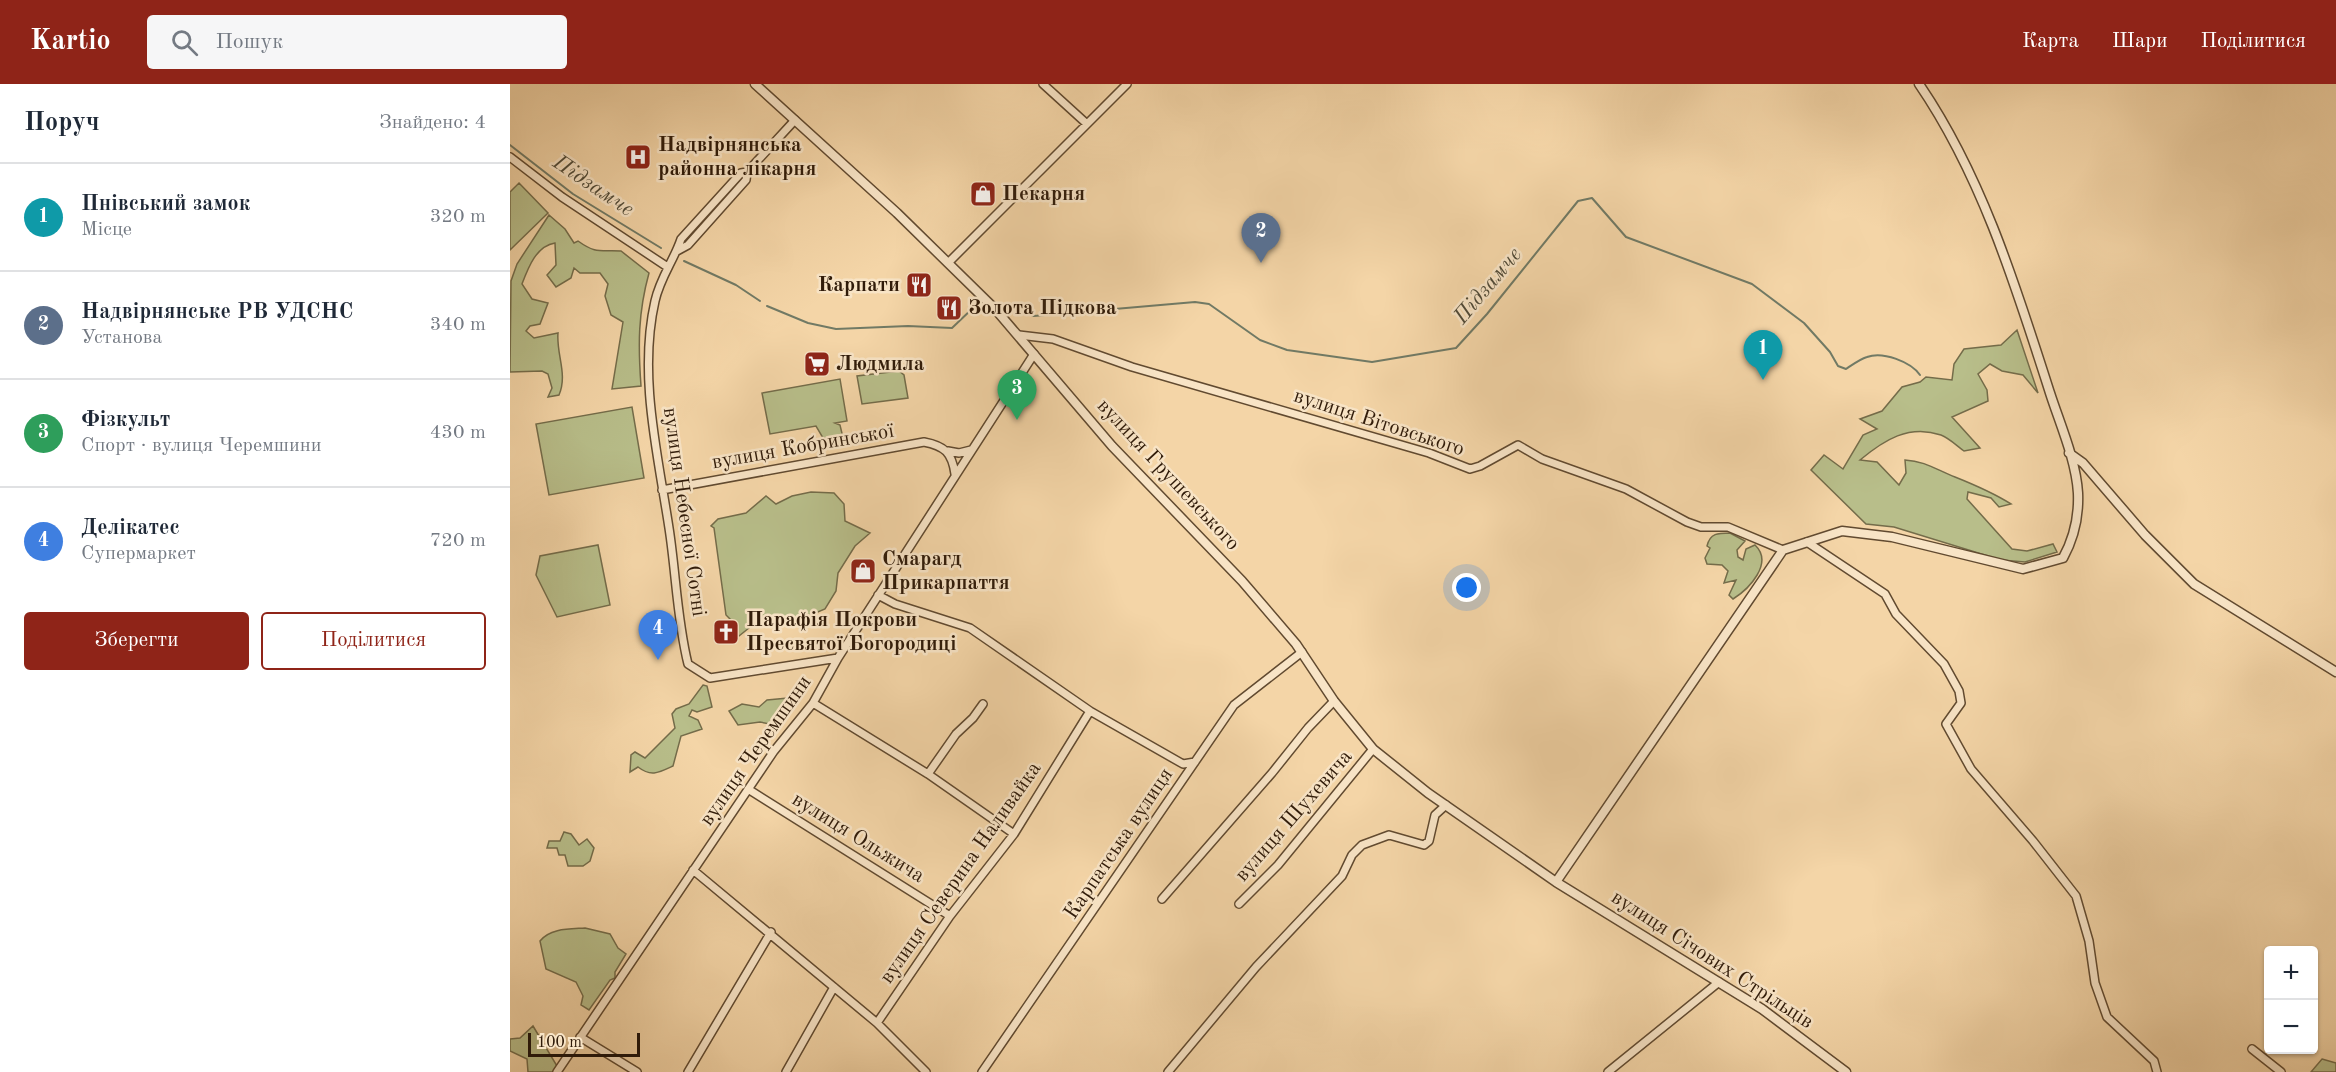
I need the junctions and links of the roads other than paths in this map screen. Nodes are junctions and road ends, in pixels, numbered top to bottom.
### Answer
1 (755, 84) edge
2 (1043, 84) edge
3 (1127, 84) edge
4 (1919, 84) edge
5 (795, 120) junction
6 (1087, 124) junction
7 (510, 157) edge
8 (949, 262) junction
9 (666, 266) junction
10 (1019, 336) junction
11 (1034, 354) junction
12 (971, 450) junction
13 (948, 451) junction
14 (2069, 453) junction
15 (955, 474) junction
16 (662, 490) junction
17 (1807, 542) junction
18 (1783, 550) junction
19 (878, 596) junction
20 (1302, 652) junction
21 (838, 658) junction
22 (2336, 672) edge
23 (1334, 701) junction
24 (813, 703) junction
25 (983, 704) dead end
26 (1090, 711) junction
27 (1373, 749) junction
28 (1195, 762) junction
29 (927, 774) junction
30 (748, 789) junction
31 (1446, 805) junction
32 (1014, 834) junction
33 (693, 870) junction
34 (1556, 882) junction
35 (1162, 899) dead end
36 (1239, 904) dead end
37 (950, 916) junction
38 (771, 932) junction
39 (1719, 982) junction
40 (834, 987) junction
41 (877, 1023) junction
42 (580, 1037) junction
43 (2252, 1049) dead end
44 (556, 1072) edge
45 (637, 1072) edge
46 (688, 1072) edge
47 (786, 1072) edge
48 (925, 1072) edge
49 (982, 1072) edge
50 (1168, 1072) edge
51 (1608, 1072) edge
52 (1846, 1072) edge
53 (2157, 1072) edge
54 (2281, 1072) edge

1 - 5 street, вулиця Грушевського
2 - 6 street
3 - 6 street
4 - 14 street
5 - 8 street, вулиця Грушевського
5 - 9 street, вулиця Небесної Сотні
6 - 8 street
7 - 9 street
8 - 10 street, вулиця Грушевського
9 - 16 street, вулиця Небесної Сотні
10 - 11 street, вулиця Грушевського
10 - 18 street, вулиця Вітовського
11 - 12 street, вулиця Черемшини
11 - 20 street, вулиця Грушевського
12 - 13 street, вулиця Кобринської
12 - 15 street, вулиця Черемшини
13 - 15 street
13 - 16 street, вулиця Кобринської
14 - 17 street
14 - 22 street
15 - 19 street, вулиця Черемшини
16 - 21 street, вулиця Небесної Сотні
17 - 18 street
17 - 53 street
18 - 34 street
19 - 21 street, вулиця Черемшини
19 - 26 street
20 - 23 street, вулиця Грушевського
20 - 28 street, Карпатська вулиця
21 - 24 street, вулиця Черемшини
23 - 27 street, вулиця Грушевського
23 - 35 street
24 - 29 street
24 - 30 street, вулиця Черемшини
25 - 29 street
26 - 28 street
26 - 32 street, вулиця Северина Наливайка
27 - 31 street, вулиця Грушевського
27 - 36 street, вулиця Шухевича
28 - 49 street, Карпатська вулиця
29 - 32 street
30 - 33 street, вулиця Черемшини
30 - 37 street, вулиця Ольжича
31 - 34 street, вулиця Грушевського
31 - 50 street
32 - 37 street, вулиця Северина Наливайка
33 - 38 street
33 - 42 street, вулиця Черемшини
34 - 39 street, вулиця Січових Стрільців
37 - 41 street, вулиця Северина Наливайка
38 - 40 street
38 - 46 street
39 - 51 street
39 - 52 street, вулиця Січових Стрільців
40 - 41 street
40 - 47 street
41 - 48 street
42 - 44 street, вулиця Черемшини
42 - 45 street
43 - 54 street

